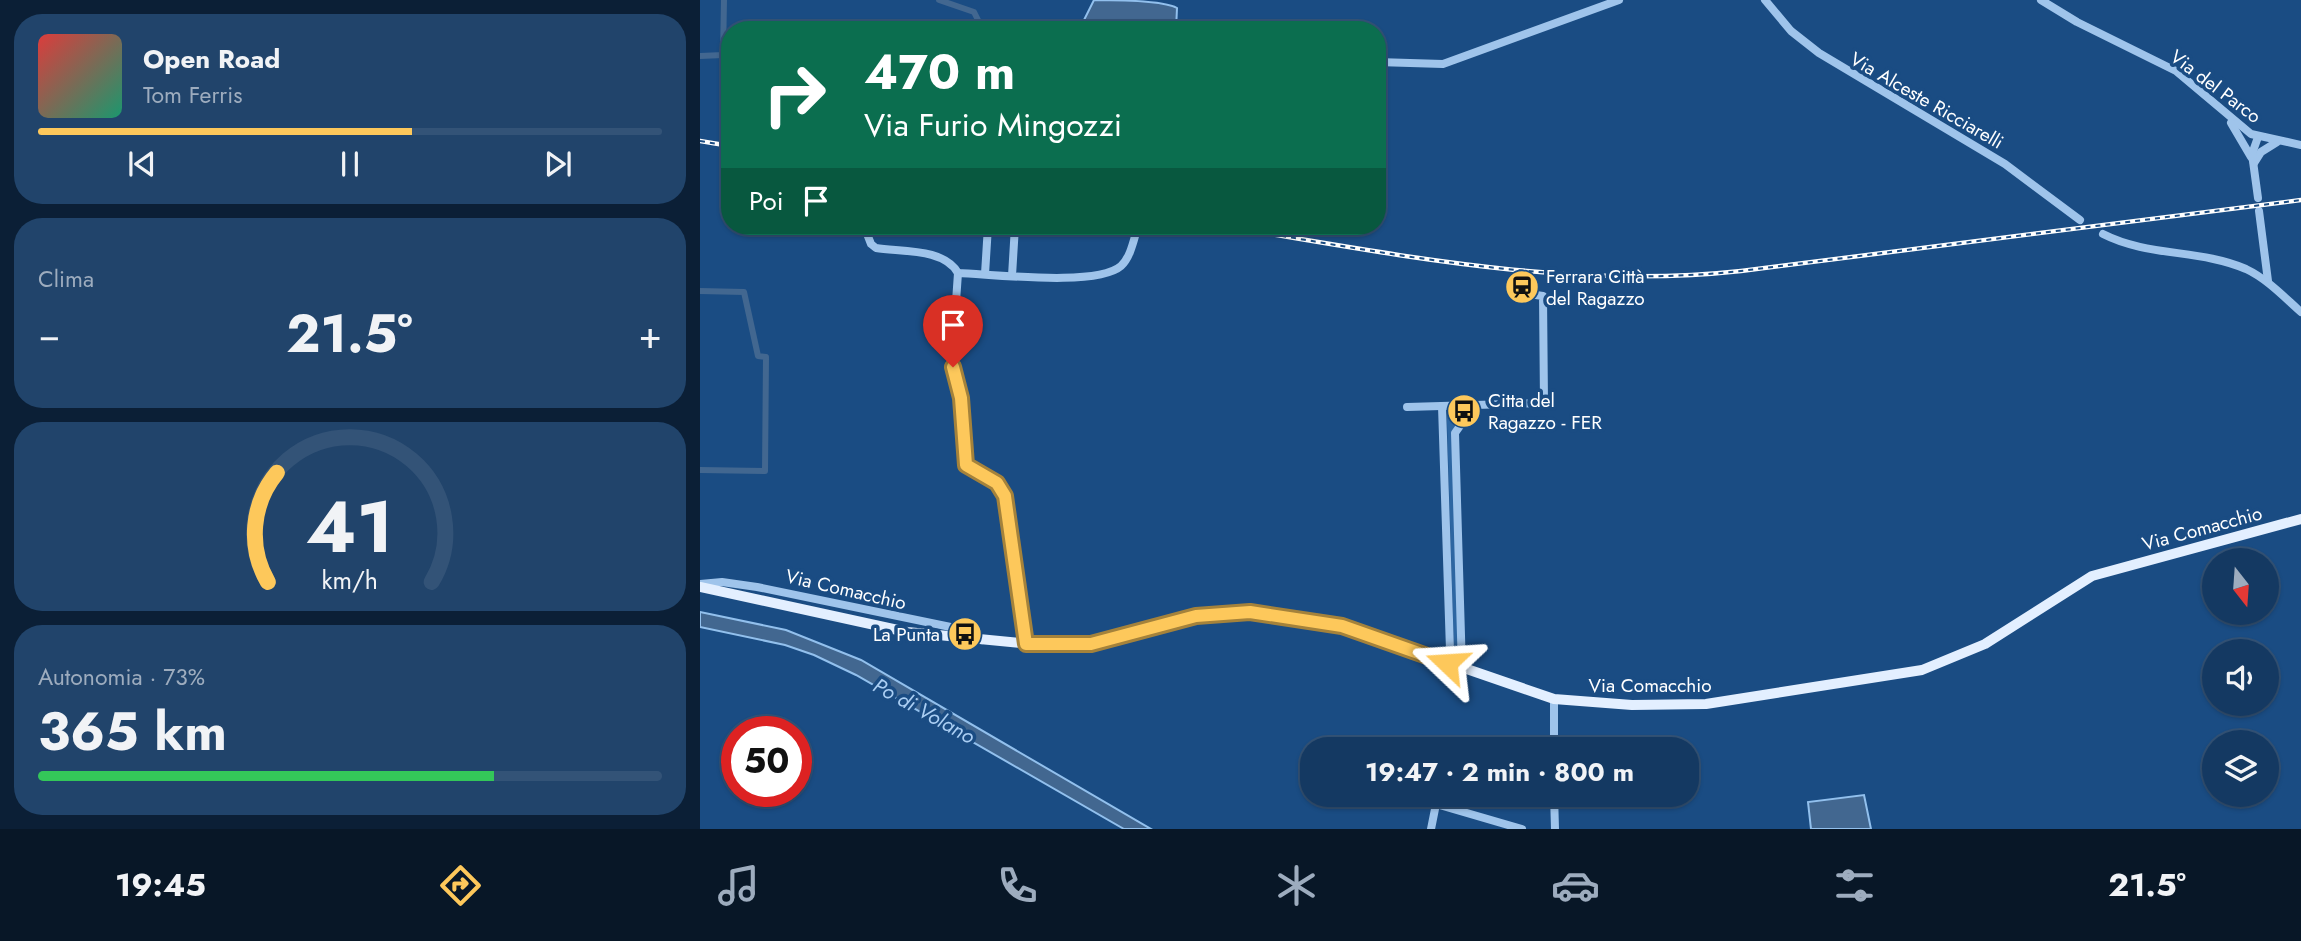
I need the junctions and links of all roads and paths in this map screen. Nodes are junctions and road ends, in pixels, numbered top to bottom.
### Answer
1 (1619, 0) edge
2 (1765, 0) edge
3 (2041, 0) edge
4 (1386, 62) edge
5 (2226, 114) junction
6 (2258, 137) junction
7 (2278, 142) junction
8 (2301, 145) edge
9 (2261, 152) junction
10 (2254, 163) junction
11 (2258, 198) dead end
12 (2259, 211) dead end
13 (2080, 220) dead end
14 (2103, 234) dead end
15 (868, 235) edge
16 (987, 235) edge
17 (1014, 235) edge
18 (1135, 235) edge
19 (958, 273) junction
20 (985, 274) junction
21 (1012, 276) junction
22 (2268, 281) junction
23 (1529, 294) dead end
24 (2301, 312) edge
25 (1468, 405) junction
26 (1441, 406) junction
27 (1407, 407) dead end
28 (2301, 519) edge
29 (700, 586) edge
30 (1026, 644) junction
31 (1447, 663) junction
32 (1462, 669) junction
33 (1554, 699) junction
34 (1554, 737) edge
35 (1554, 807) edge
36 (1431, 829) edge
37 (1522, 829) edge
38 (1555, 829) edge

1 - 4 street
2 - 13 street, Via Alceste Ricciarelli
3 - 5 street, Via del Parco
5 - 6 street, Via del Parco
5 - 10 street
6 - 7 street, Via del Parco
6 - 9 street
6 - 10 street
7 - 8 street, Via del Parco
7 - 9 street
9 - 10 street
10 - 11 street
12 - 22 street
14 - 22 street
15 - 19 street
16 - 20 street
17 - 21 street
18 - 21 street
19 - 20 street
19 - 30 street
20 - 21 street
22 - 24 street
23 - 25 street
25 - 26 street
25 - 32 street
26 - 27 street
26 - 31 street
28 - 33 main road, Via Comacchio
29 - 30 main road, Via Comacchio
30 - 31 main road, Via Comacchio
31 - 32 main road, Via Comacchio
32 - 33 main road, Via Comacchio
33 - 34 street
35 - 38 street
36 - 37 street

